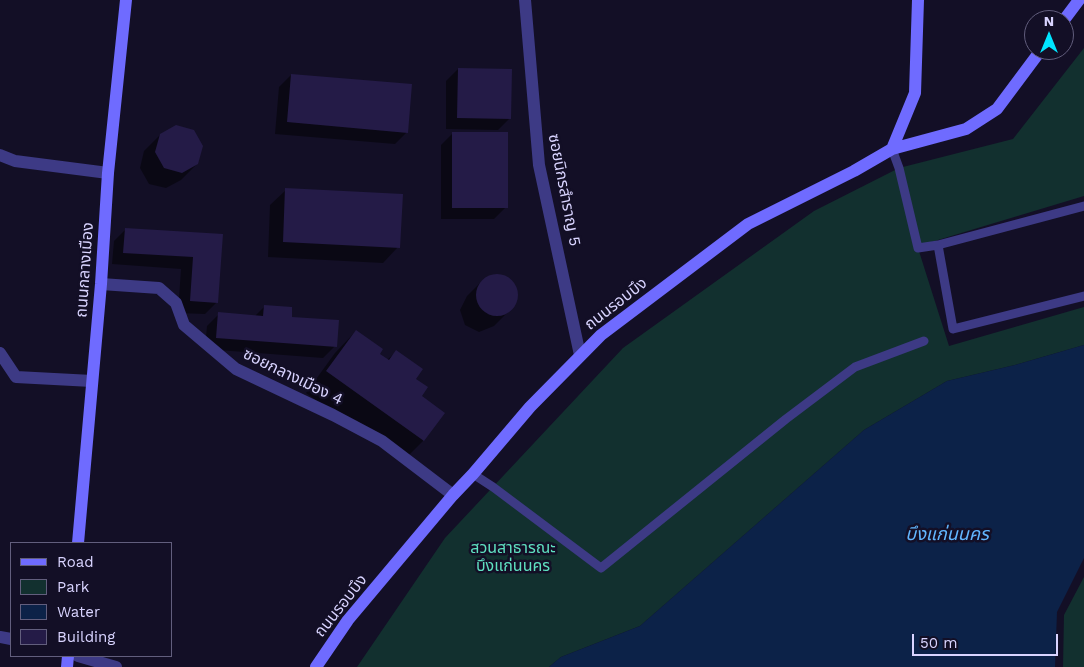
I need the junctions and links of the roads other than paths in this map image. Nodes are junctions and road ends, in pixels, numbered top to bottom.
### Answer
1 (126, 0) edge
2 (524, 0) edge
3 (918, 0) edge
4 (1034, 60) edge
5 (892, 149) junction
6 (0, 155) edge
7 (108, 173) junction
8 (1084, 206) edge
9 (938, 245) junction
10 (101, 284) junction
11 (1084, 296) edge
12 (924, 341) dead end
13 (0, 353) edge
14 (580, 355) junction
15 (92, 381) junction
16 (473, 474) junction
17 (453, 495) junction
18 (78, 542) edge
19 (81, 657) edge
20 (116, 667) edge
21 (316, 667) edge

1 - 7 street, ถนนกลางเมือง
2 - 14 street, ซอยนิกรสำราญ 5
3 - 5 street
4 - 5 street, ถนนรอบบึง
5 - 9 lane
5 - 14 street, ถนนรอบบึง
6 - 7 street
7 - 10 street, ถนนกลางเมือง
8 - 9 lane
9 - 11 lane
10 - 15 street, ถนนกลางเมือง
10 - 17 street, ซอยกลางเมือง 4
12 - 16 lane
13 - 15 street
14 - 16 street, ถนนรอบบึง
15 - 18 street, ถนนกลางเมือง
16 - 17 street, ถนนรอบบึง
17 - 21 street, ถนนรอบบึง
19 - 20 street

